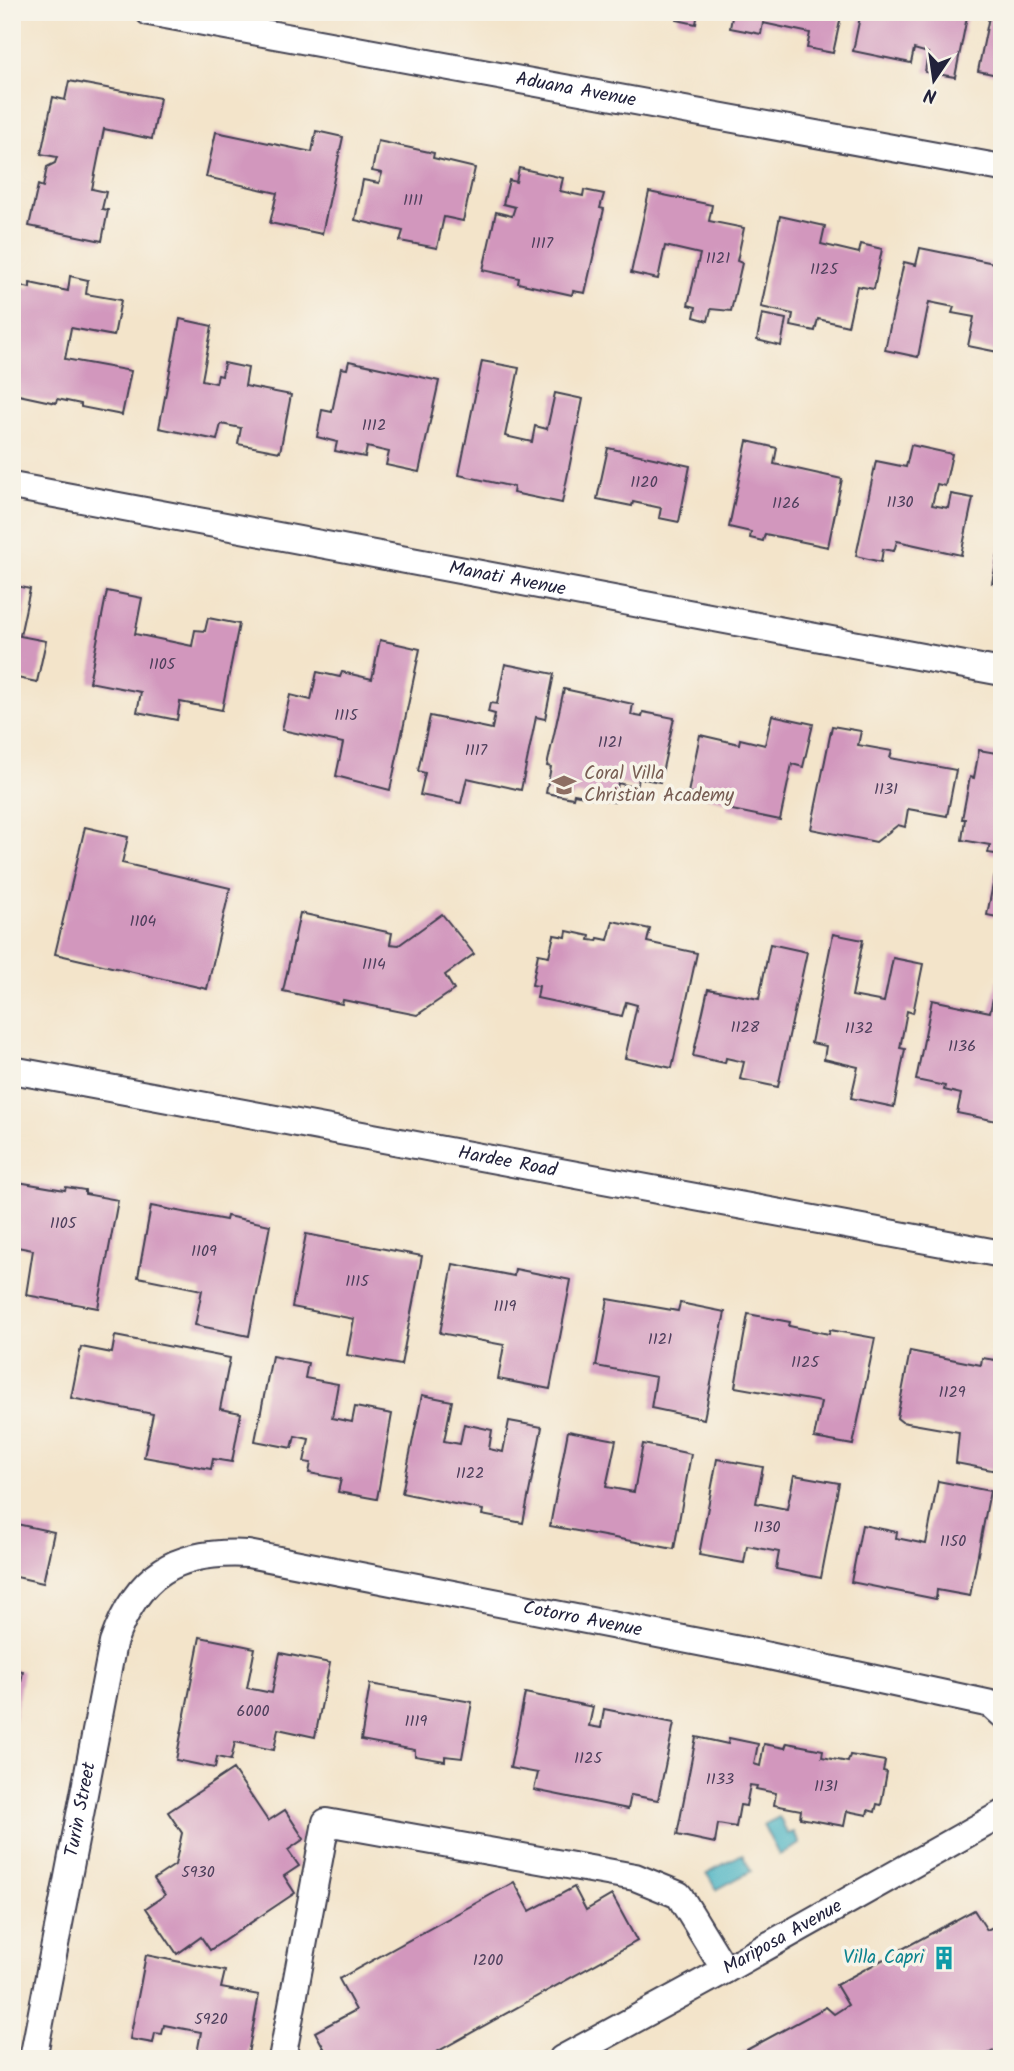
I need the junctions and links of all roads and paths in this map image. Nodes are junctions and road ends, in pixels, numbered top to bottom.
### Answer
1 (149, 12) edge
2 (1002, 168) edge
3 (12, 486) edge
4 (1002, 672) edge
5 (12, 1070) edge
6 (1002, 1254) edge
7 (159, 1572) joint
8 (1002, 1714) edge
9 (1002, 1814) edge
10 (725, 1970) junction
11 (33, 2059) edge
12 (282, 2059) edge
13 (562, 2059) edge

1 - 2 street, Aduana Avenue
3 - 4 street, Manati Avenue
5 - 6 street, Hardee Road
7 - 8 street, Cotorro Avenue
7 - 11 street, Turin Street
9 - 10 street, Mariposa Avenue
10 - 12 street
10 - 13 street, Mariposa Avenue

